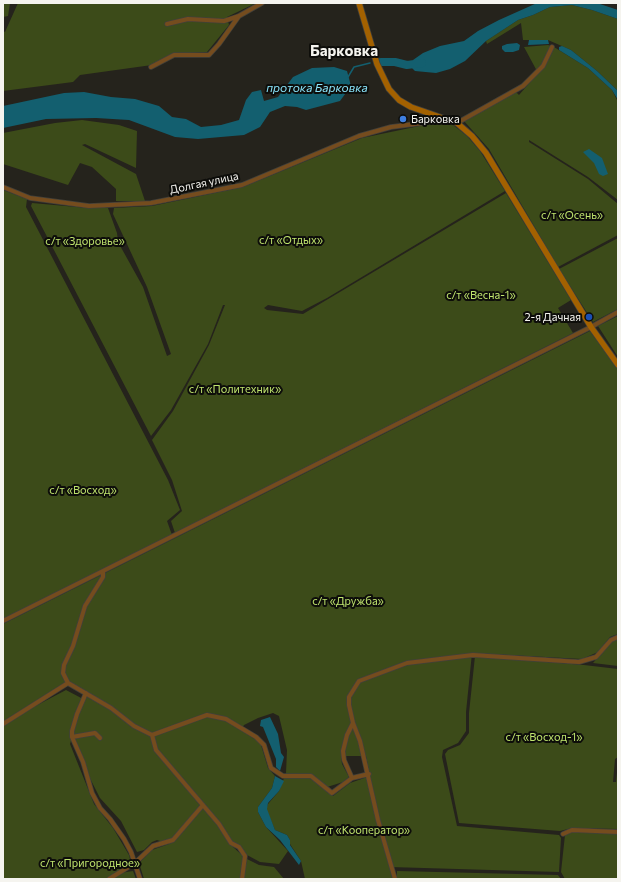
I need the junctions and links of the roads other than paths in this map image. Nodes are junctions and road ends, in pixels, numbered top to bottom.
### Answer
1 (262, 3) edge
2 (359, 3) edge
3 (239, 16) junction
4 (167, 24) dead end
5 (552, 47) dead end
6 (151, 67) dead end
7 (450, 120) junction
8 (457, 123) junction
9 (3, 187) edge
10 (618, 312) edge
11 (591, 327) junction
12 (618, 364) edge
13 (103, 572) junction
14 (3, 621) edge
15 (618, 637) edge
16 (68, 683) junction
17 (86, 693) junction
18 (353, 723) junction
19 (3, 724) edge
20 (152, 736) junction
21 (72, 737) junction
22 (100, 738) dead end
23 (368, 774) junction
24 (352, 778) junction
25 (203, 805) junction
26 (618, 832) edge
27 (563, 834) dead end
28 (135, 862) junction
29 (109, 879) edge
30 (140, 879) edge
31 (242, 879) edge
32 (395, 879) edge

1 - 3 street
2 - 7 main road
3 - 4 street
3 - 6 street
5 - 8 street
7 - 8 main road
7 - 9 street, Долгая улица
8 - 11 main road
10 - 11 street
11 - 12 main road
11 - 13 street
13 - 14 street
13 - 16 street
15 - 18 street
16 - 17 street
16 - 19 street
17 - 20 street
17 - 21 street
18 - 23 street
18 - 24 street
20 - 24 street
20 - 25 street
21 - 22 street
21 - 28 street
23 - 24 street
23 - 32 street
25 - 28 street
25 - 31 street
26 - 27 street
28 - 29 street
28 - 30 street

